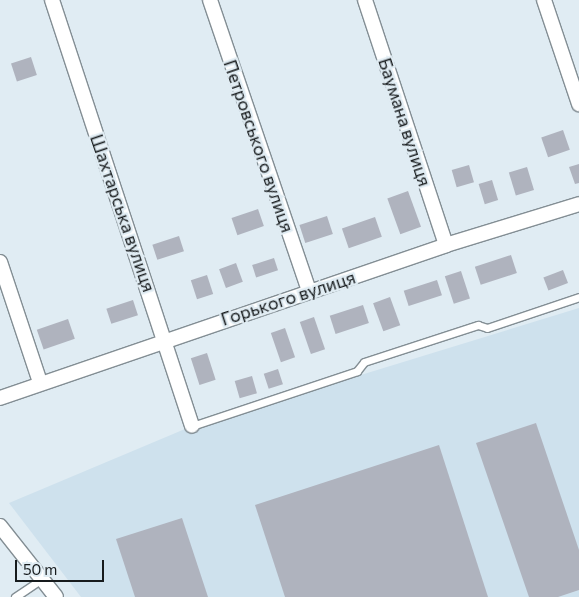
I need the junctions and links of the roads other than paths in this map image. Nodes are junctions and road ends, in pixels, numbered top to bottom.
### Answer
1 (52, 0) edge
2 (210, 0) edge
3 (365, 0) edge
4 (544, 0) edge
5 (579, 104) edge
6 (579, 204) edge
7 (446, 245) junction
8 (0, 262) edge
9 (309, 291) junction
10 (579, 297) edge
11 (165, 339) junction
12 (40, 382) junction
13 (0, 398) edge
14 (192, 426) joint
15 (0, 526) edge
16 (42, 579) junction
17 (15, 597) edge
18 (56, 597) edge

1 - 11 street, Шахтарська вулиця
2 - 9 street, Петровського вулиця
3 - 7 street, Баумана вулиця
4 - 5 street
6 - 7 street, Горького вулиця
7 - 9 street, Горького вулиця
8 - 12 street
9 - 11 street, Горького вулиця
10 - 14 lane
11 - 12 street, Горького вулиця
11 - 14 street, Шахтарська вулиця
12 - 13 street, Горького вулиця
15 - 16 street
16 - 17 lane
16 - 18 street

